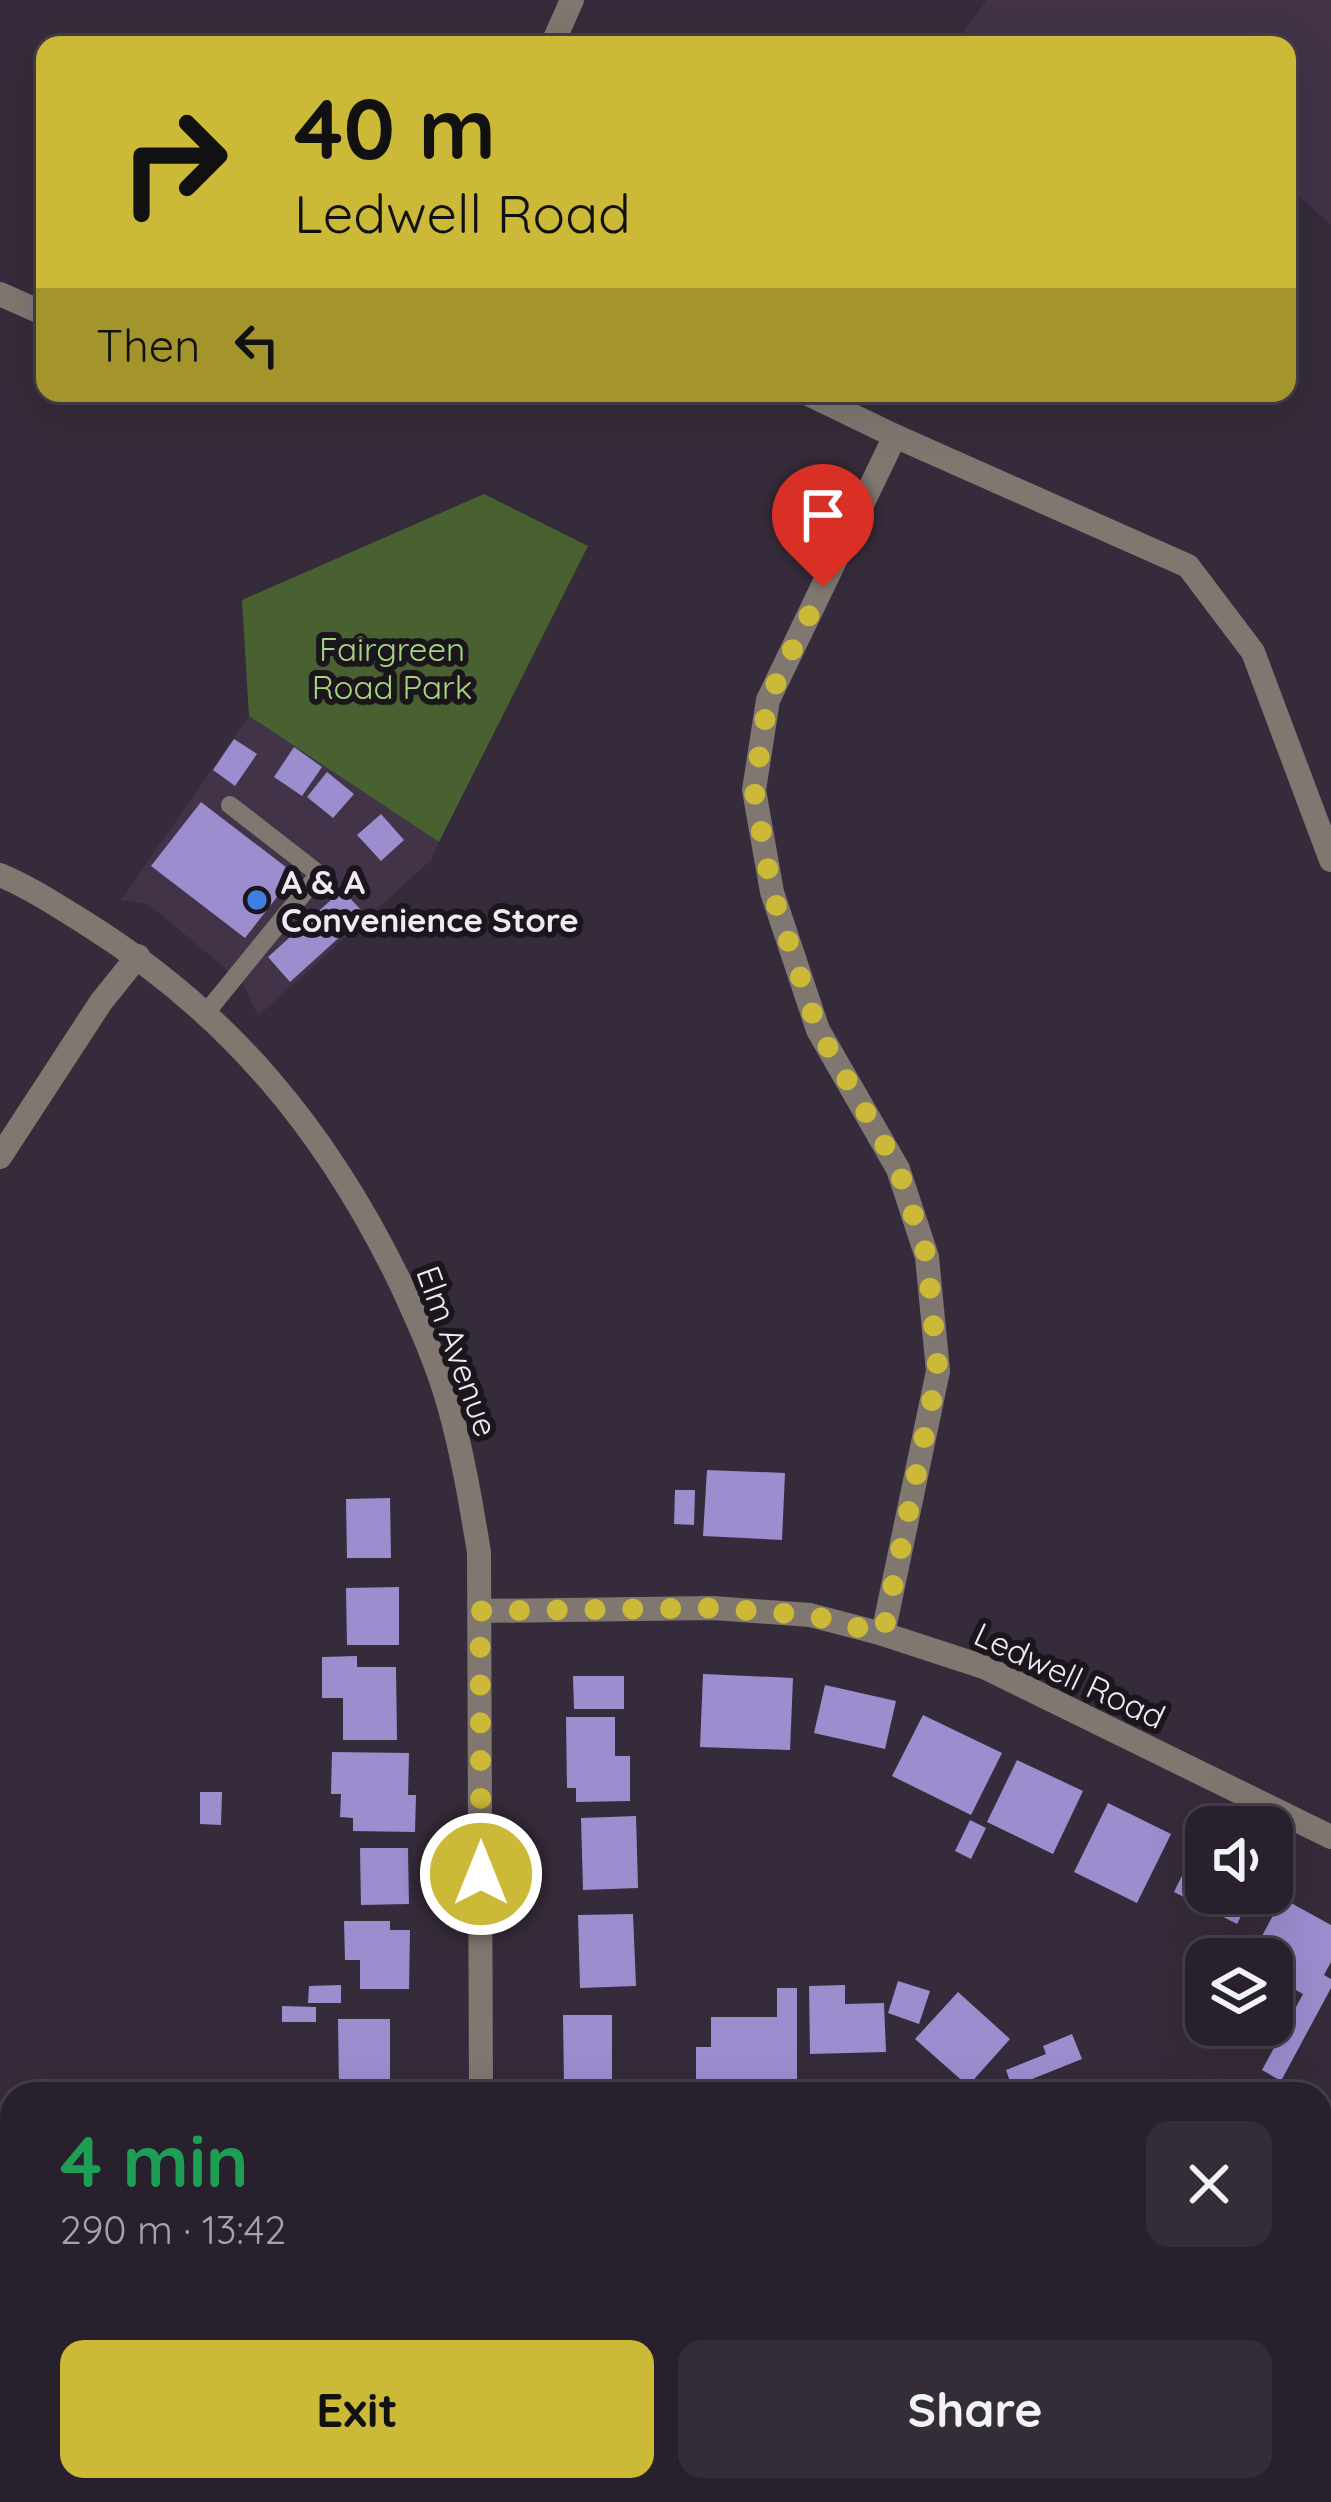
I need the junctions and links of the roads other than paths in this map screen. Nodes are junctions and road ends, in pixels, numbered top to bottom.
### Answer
1 (572, 0) edge
2 (555, 36) edge
3 (0, 294) edge
4 (36, 310) edge
5 (825, 402) edge
6 (895, 436) junction
7 (230, 805) dead end
8 (1331, 860) edge
9 (0, 875) edge
10 (138, 956) junction
11 (205, 1014) junction
12 (0, 1157) edge
13 (480, 1611) junction
14 (883, 1634) junction
15 (1329, 1832) edge
16 (481, 2082) edge

1 - 2 street
3 - 4 street
5 - 6 street
6 - 8 street
6 - 14 street
7 - 11 lane
9 - 10 street, Elm Avenue
10 - 11 street, Elm Avenue
10 - 12 street
11 - 13 street, Elm Avenue
13 - 14 street, Ledwell Road
13 - 16 street, Elm Avenue
14 - 15 street, Ledwell Road

